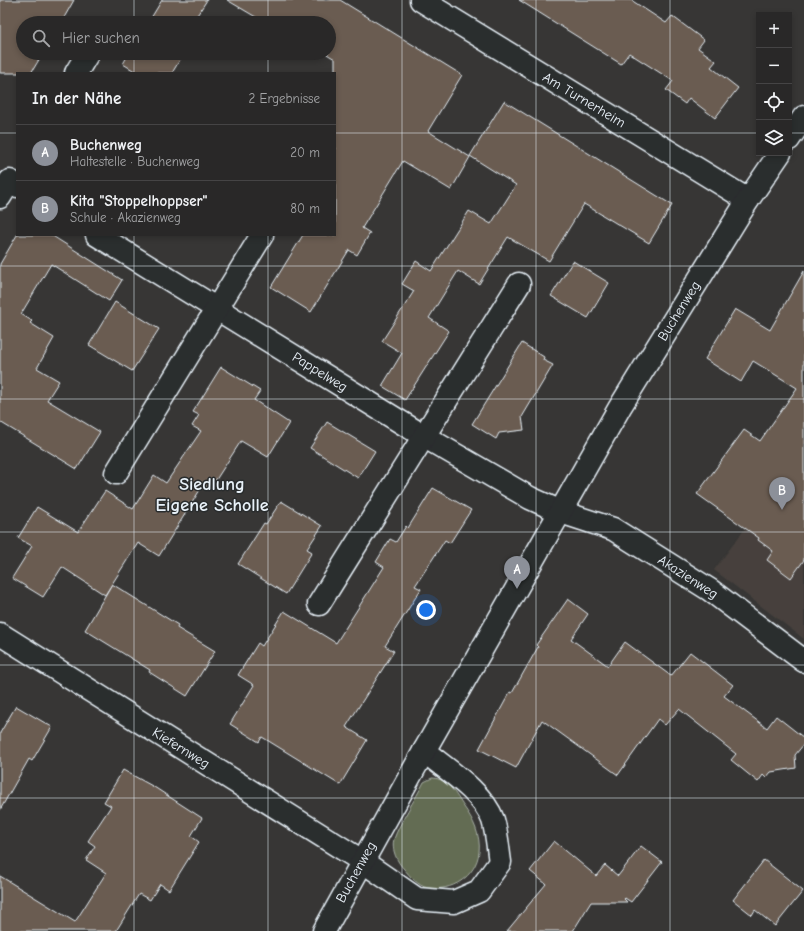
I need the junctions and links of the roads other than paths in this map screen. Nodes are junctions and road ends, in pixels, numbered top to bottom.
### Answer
1 (421, 0) edge
2 (84, 60) edge
3 (77, 72) edge
4 (804, 117) edge
5 (792, 135) edge
6 (778, 156) edge
7 (748, 200) junction
8 (99, 236) edge
9 (261, 236) edge
10 (519, 284) dead end
11 (216, 308) junction
12 (425, 437) junction
13 (116, 473) dead end
14 (561, 512) junction
15 (319, 604) dead end
16 (0, 634) edge
17 (804, 660) edge
18 (424, 751) junction
19 (362, 861) junction
20 (324, 931) edge

1 - 7 street, Am Turnerheim
2 - 3 street
4 - 5 street
6 - 7 street, Buchenweg
7 - 14 street, Buchenweg
8 - 11 street, Pappelweg
9 - 11 street
10 - 12 street
11 - 12 street, Pappelweg
11 - 13 street
12 - 14 street, Pappelweg
12 - 15 street
14 - 17 street, Akazienweg
14 - 18 street, Buchenweg
16 - 19 street, Kiefernweg
18 - 19 street, Buchenweg
18 - 19 street, Kiefernweg
19 - 20 street, Buchenweg

